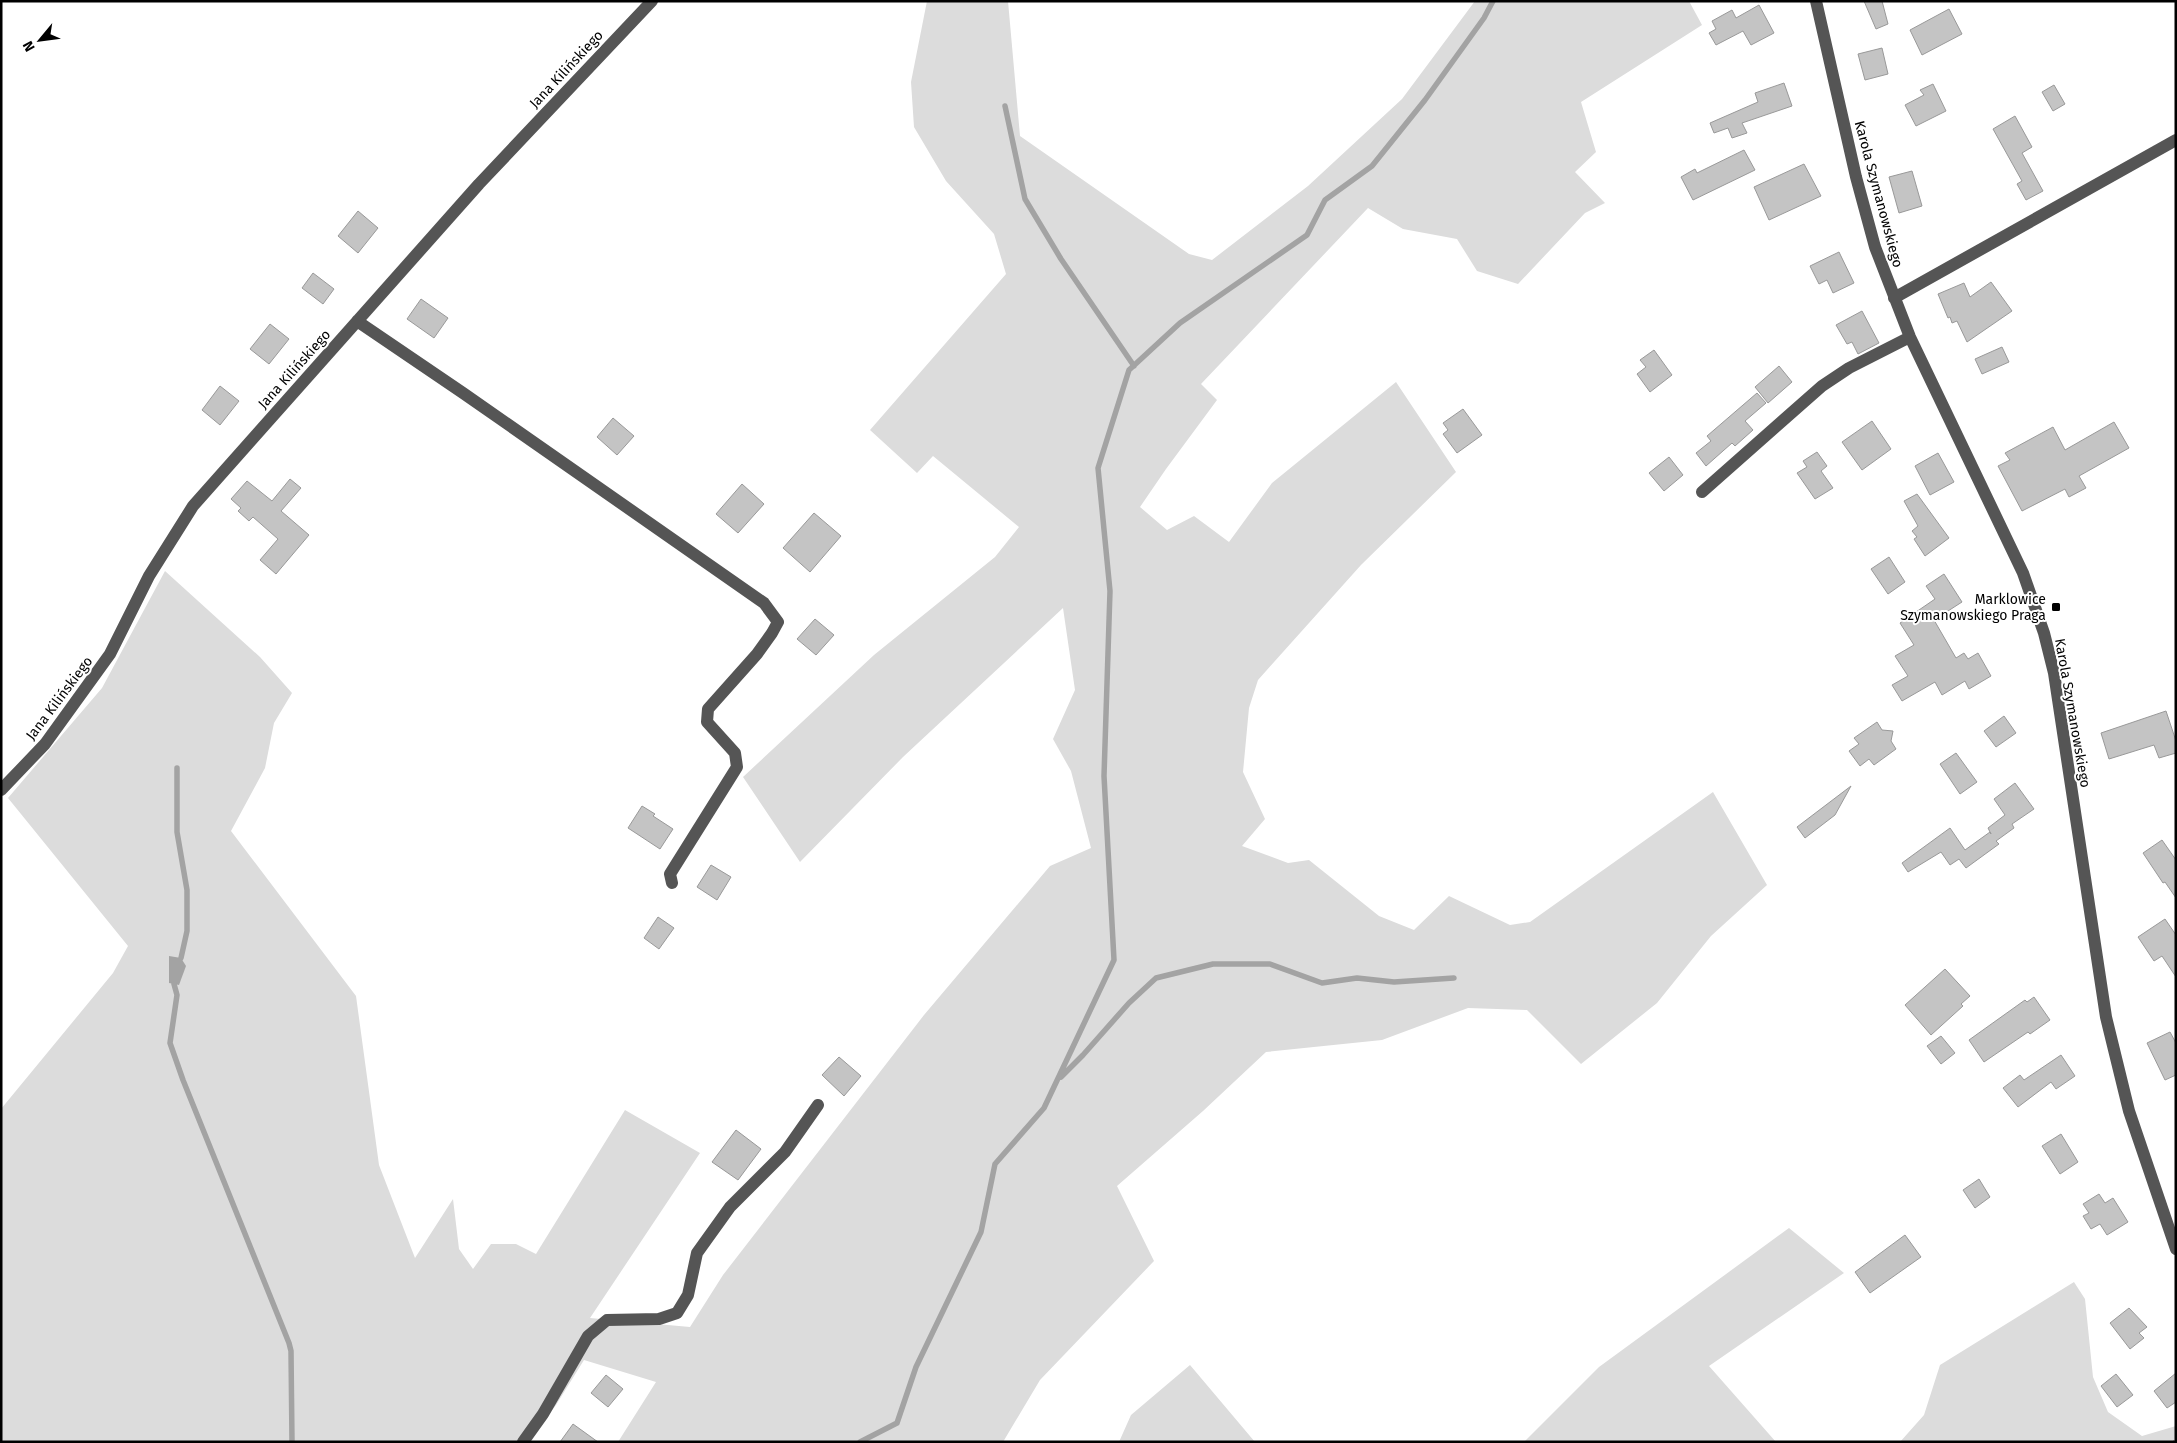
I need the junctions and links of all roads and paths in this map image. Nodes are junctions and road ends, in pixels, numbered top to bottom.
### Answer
1 (652, 1) edge
2 (1816, 1) edge
3 (2176, 140) edge
4 (1894, 298) junction
5 (357, 321) junction
6 (1910, 337) junction
7 (1702, 492) dead end
8 (1, 790) edge
9 (672, 884) dead end
10 (818, 1105) dead end
11 (2170, 1216) edge
12 (2176, 1249) edge
13 (523, 1442) edge

1 - 5 street, Jana Kilińskiego
2 - 4 street, Karola Szymanowskiego
3 - 4 street
4 - 6 street, Karola Szymanowskiego
5 - 8 street, Jana Kilińskiego
5 - 9 street
6 - 7 street
6 - 11 street, Karola Szymanowskiego
10 - 13 street
11 - 12 street, Karola Szymanowskiego

